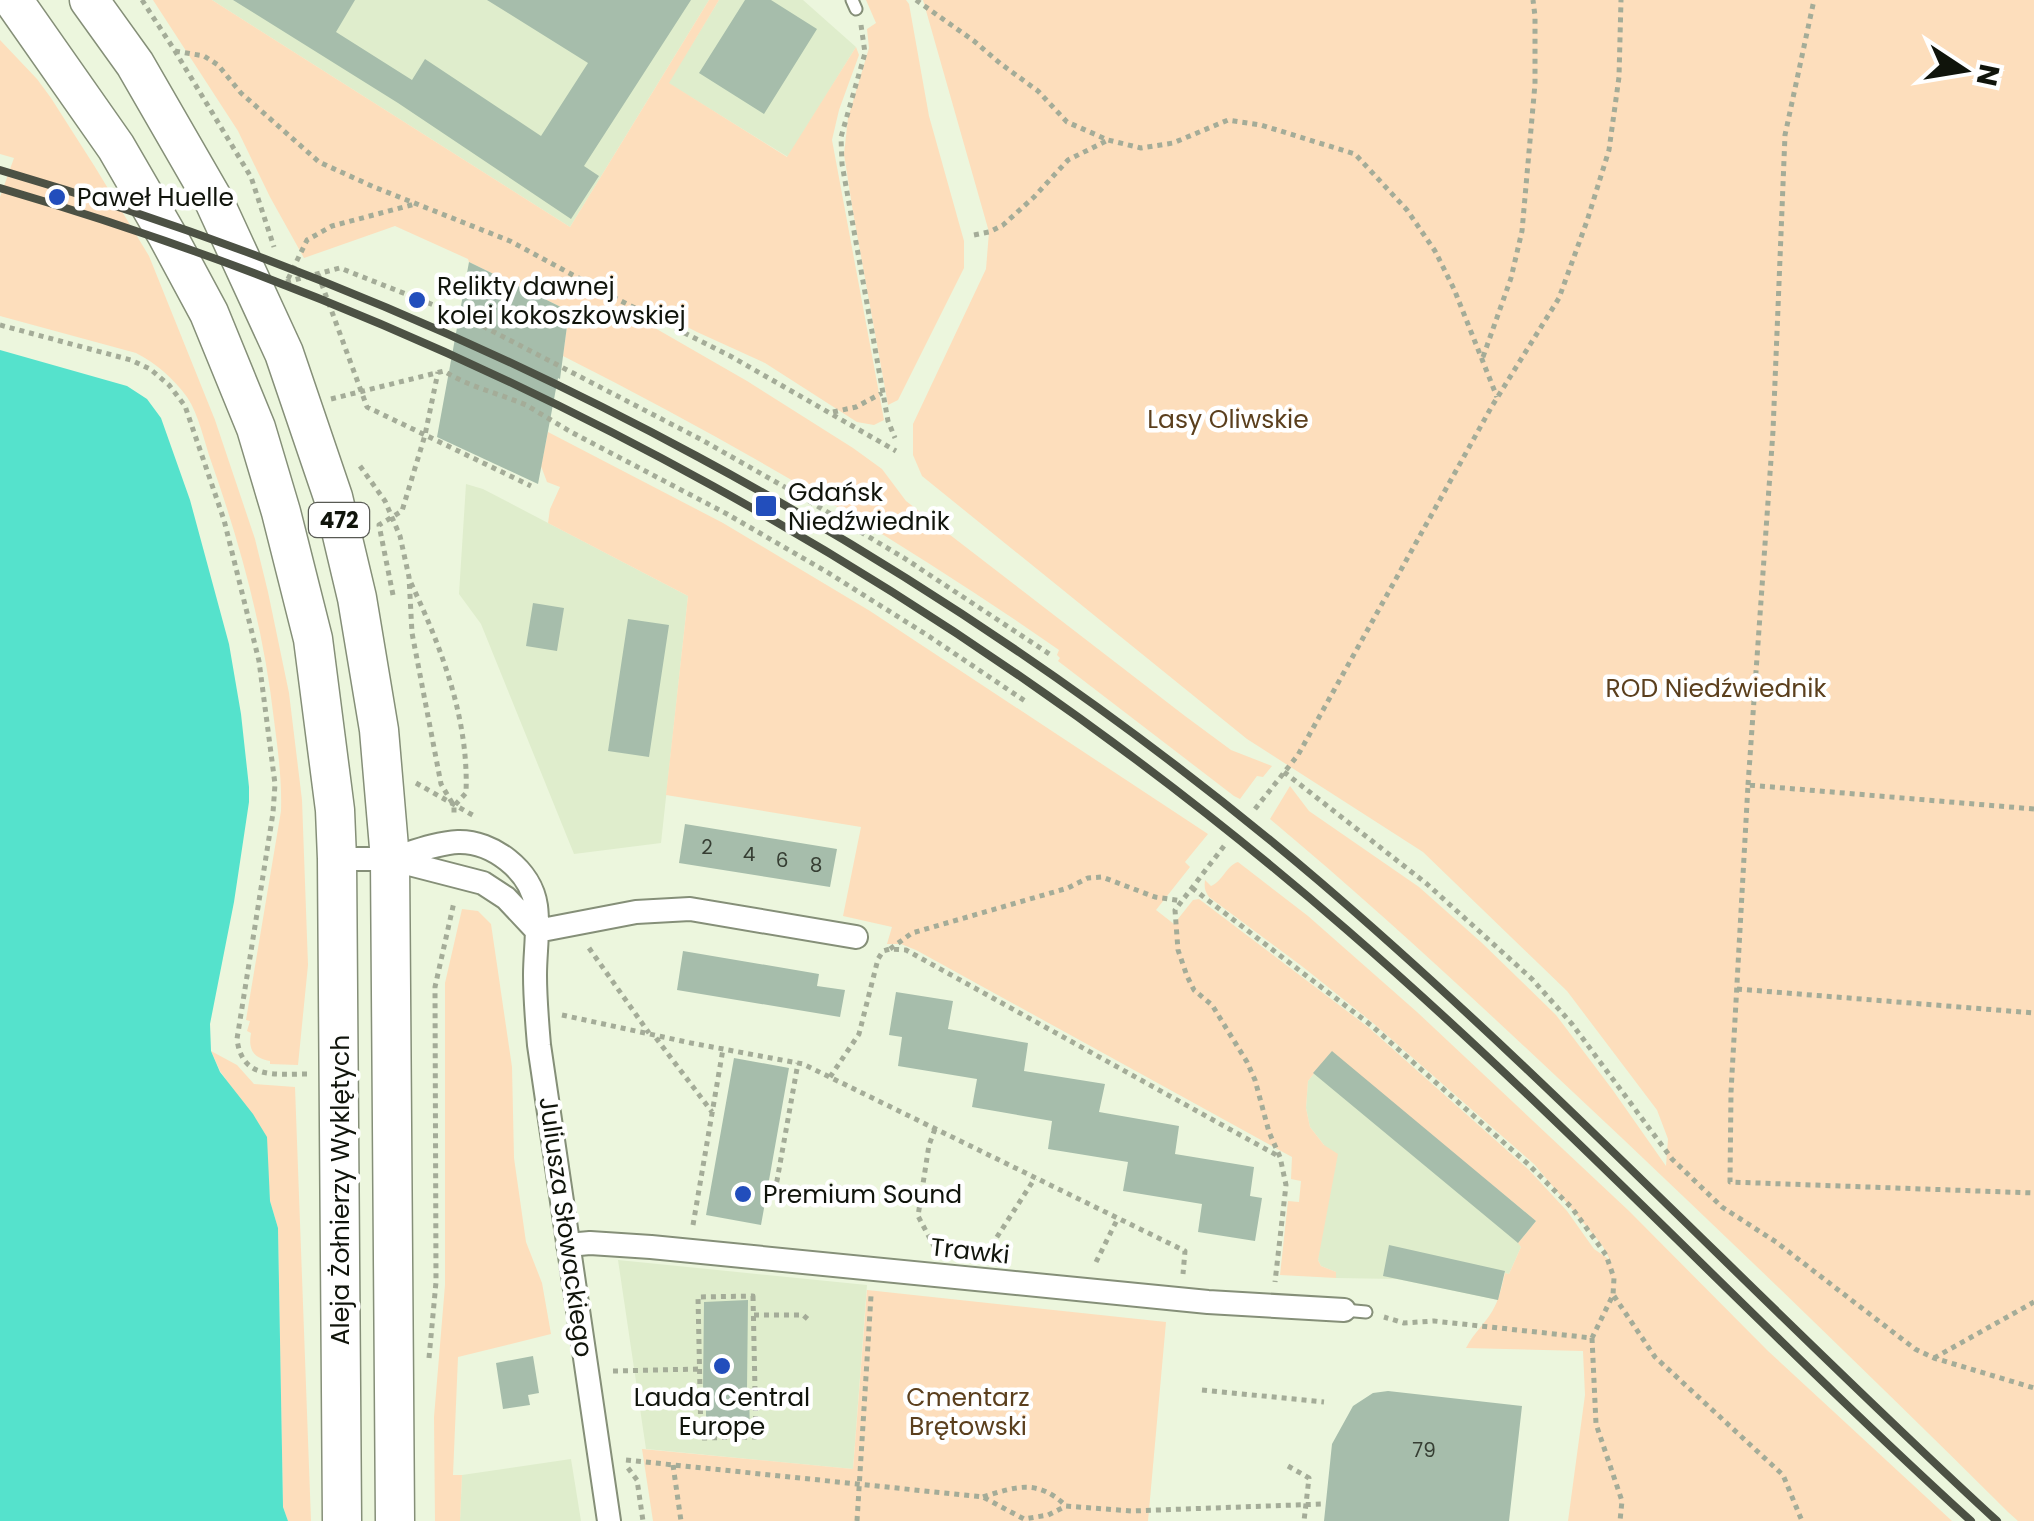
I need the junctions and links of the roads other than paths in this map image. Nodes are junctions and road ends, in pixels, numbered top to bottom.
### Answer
1 (14, 0) edge
2 (89, 0) edge
3 (337, 859) junction
4 (390, 859) junction
5 (537, 932) junction
6 (856, 937) dead end
7 (568, 1245) junction
8 (1355, 1311) road end
9 (342, 1521) edge
10 (395, 1521) edge
11 (609, 1521) edge

1 - 3 main road, 472
2 - 4 main road, 472
3 - 4 street, Juliusza Słowackiego
3 - 9 main road, Aleja Żołnierzy Wyklętych / 472
4 - 5 street, Juliusza Słowackiego
4 - 5 street, Juliusza Słowackiego
4 - 10 main road, Aleja Żołnierzy Wyklętych / 472
5 - 6 street
5 - 7 street, Juliusza Słowackiego
7 - 8 street, Trawki
7 - 11 street, Juliusza Słowackiego

